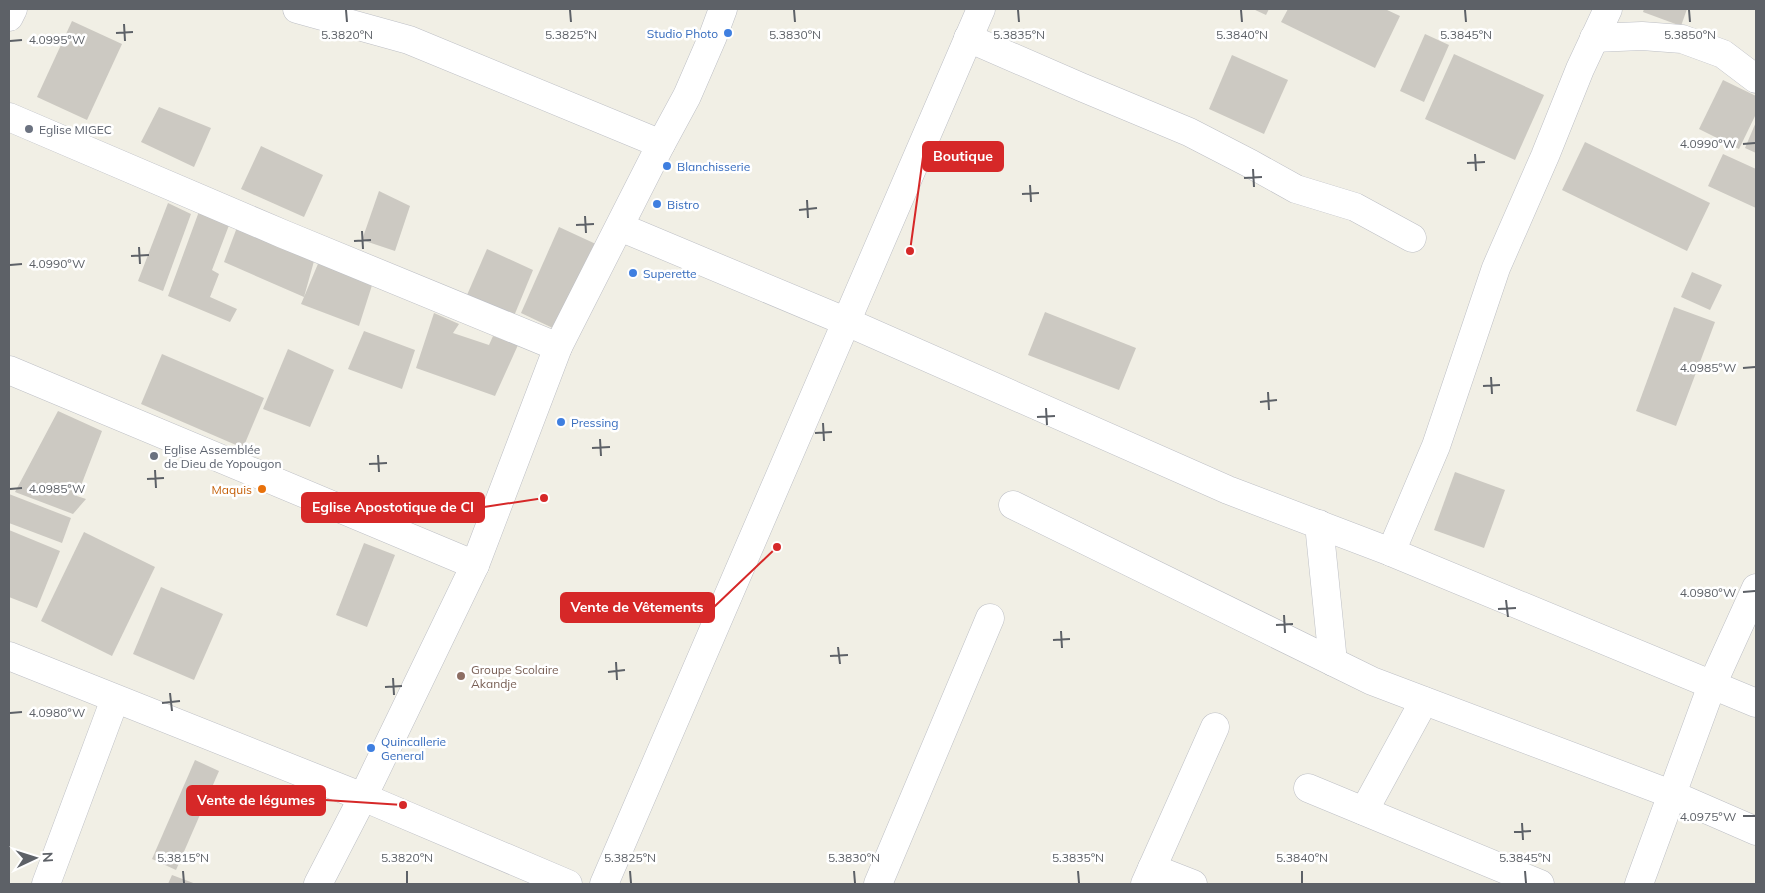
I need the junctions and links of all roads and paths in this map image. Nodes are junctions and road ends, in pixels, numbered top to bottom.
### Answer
1 (13, 9) edge
2 (296, 9) edge
3 (723, 9) edge
4 (980, 9) edge
5 (1608, 9) edge
6 (9, 18) edge
7 (968, 38) junction
8 (1594, 38) junction
9 (1756, 79) edge
10 (9, 117) edge
11 (660, 144) junction
12 (620, 227) junction
13 (1412, 238) dead end
14 (847, 322) junction
15 (558, 347) junction
16 (9, 370) edge
17 (1013, 505) dead end
18 (1319, 524) junction
19 (1391, 552) junction
20 (475, 565) junction
21 (1756, 588) edge
22 (990, 618) dead end
23 (9, 656) edge
24 (1333, 662) junction
25 (1712, 685) junction
26 (115, 699) junction
27 (1424, 700) junction
28 (1756, 702) edge
29 (1215, 727) dead end
30 (1308, 788) dead end
31 (1671, 794) junction
32 (362, 797) junction
33 (1364, 811) junction
34 (1756, 831) edge
35 (1148, 876) edge
36 (46, 884) edge
37 (318, 884) edge
38 (568, 884) edge
39 (604, 884) edge
40 (878, 884) edge
41 (1194, 884) edge
42 (1540, 884) edge
43 (1640, 884) edge

1 - 6 street
2 - 11 street
3 - 11 street
4 - 7 street
5 - 8 street
7 - 13 street
7 - 14 street
8 - 9 street
8 - 19 street
10 - 15 street
11 - 12 street
12 - 14 street
12 - 15 street
14 - 18 street
14 - 39 street
15 - 20 street
16 - 20 street
17 - 24 street
18 - 19 street
18 - 24 street
19 - 25 street
20 - 32 street
21 - 25 street
22 - 40 street
23 - 26 street
24 - 27 street
25 - 28 street
25 - 31 street
26 - 32 street
26 - 36 street
27 - 31 street
27 - 33 street
29 - 35 street
30 - 33 street
31 - 34 street
31 - 43 street
32 - 37 street
32 - 38 street
33 - 42 street
35 - 41 street

